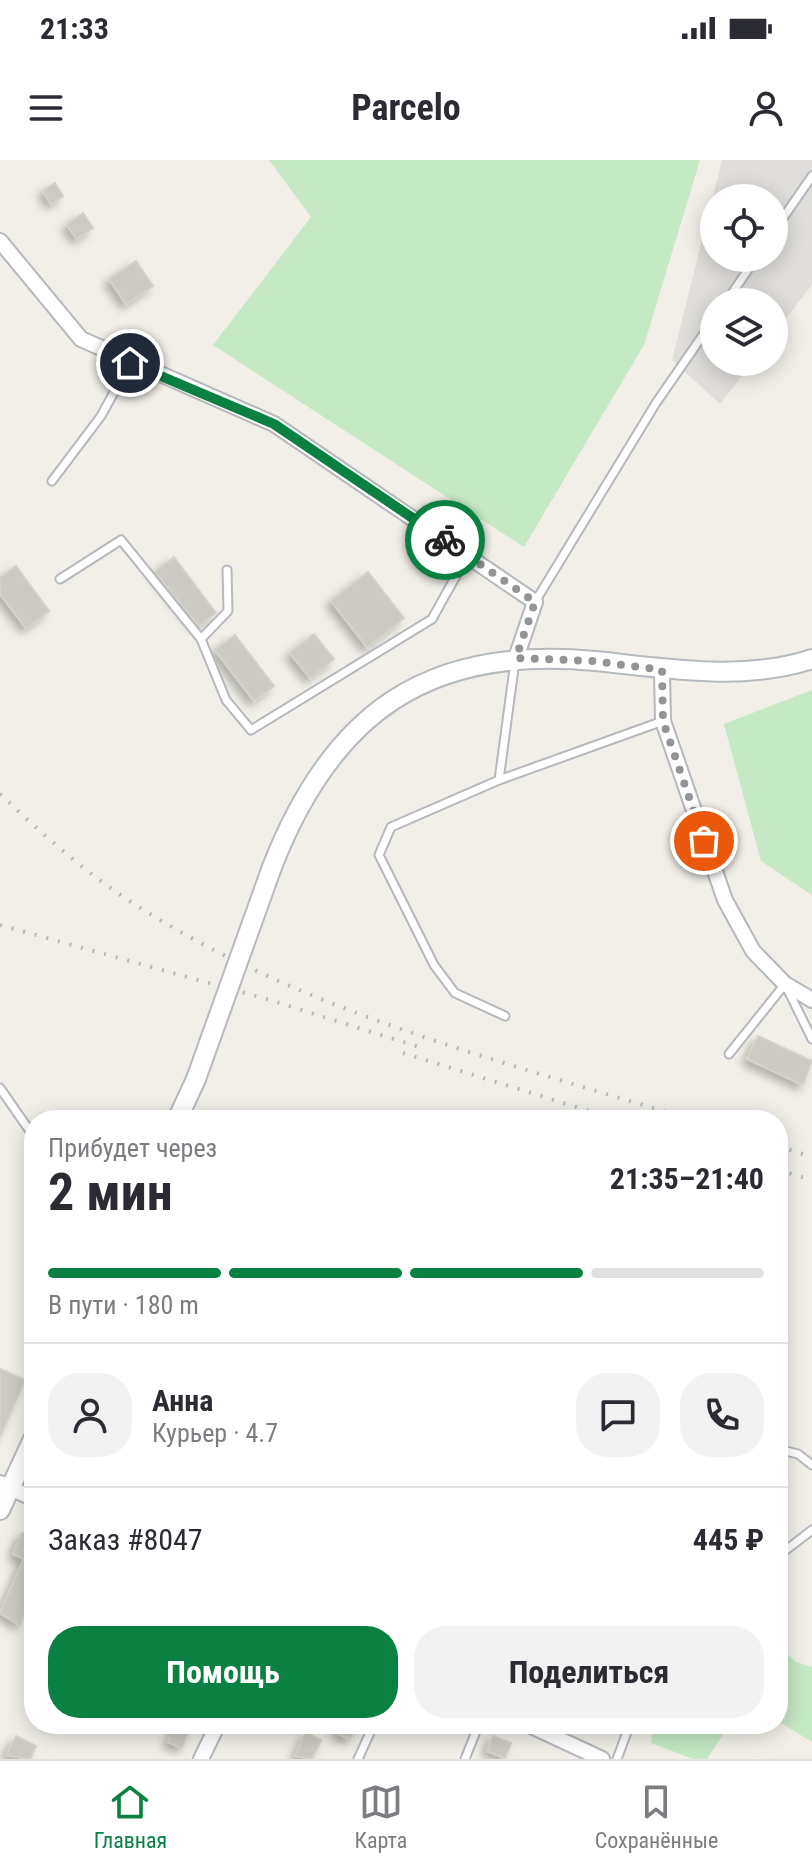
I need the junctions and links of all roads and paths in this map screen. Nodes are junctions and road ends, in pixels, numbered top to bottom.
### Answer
1 (812, 176) edge
2 (788, 211) edge
3 (0, 241) edge
4 (700, 339) edge
5 (130, 363) junction
6 (52, 481) dead end
7 (467, 556) junction
8 (227, 570) dead end
9 (60, 579) dead end
10 (535, 602) junction
11 (201, 639) junction
12 (516, 658) junction
13 (812, 659) edge
14 (662, 670) junction
15 (663, 721) junction
16 (499, 780) junction
17 (785, 984) junction
18 (812, 1000) edge
19 (505, 1016) dead end
20 (812, 1039) edge
21 (729, 1054) dead end
22 (0, 1088) edge
23 (182, 1110) edge
24 (24, 1123) edge
25 (788, 1452) edge
26 (24, 1454) edge
27 (812, 1465) edge
28 (5, 1485) edge
29 (24, 1494) edge
30 (0, 1510) edge
31 (812, 1530) edge
32 (788, 1548) edge
33 (213, 1734) edge
34 (369, 1734) edge
35 (475, 1734) edge
36 (548, 1734) edge
37 (626, 1734) edge
38 (201, 1759) edge
39 (358, 1759) edge
40 (465, 1759) edge
41 (602, 1759) edge
42 (617, 1759) edge

1 - 2 lane
3 - 5 street
4 - 10 lane
5 - 6 lane
5 - 7 street
7 - 10 street
7 - 11 lane
8 - 11 lane
9 - 11 lane
10 - 12 street
12 - 14 main road
12 - 16 lane
12 - 23 main road, bridge
13 - 14 main road
14 - 15 street
15 - 16 lane
15 - 17 street
16 - 19 lane
17 - 18 street
17 - 20 lane
17 - 21 lane
22 - 24 lane
25 - 27 lane
26 - 28 main road
28 - 29 street
28 - 30 main road
31 - 32 lane
33 - 38 street
34 - 39 lane
35 - 40 lane
36 - 41 street
37 - 42 lane

